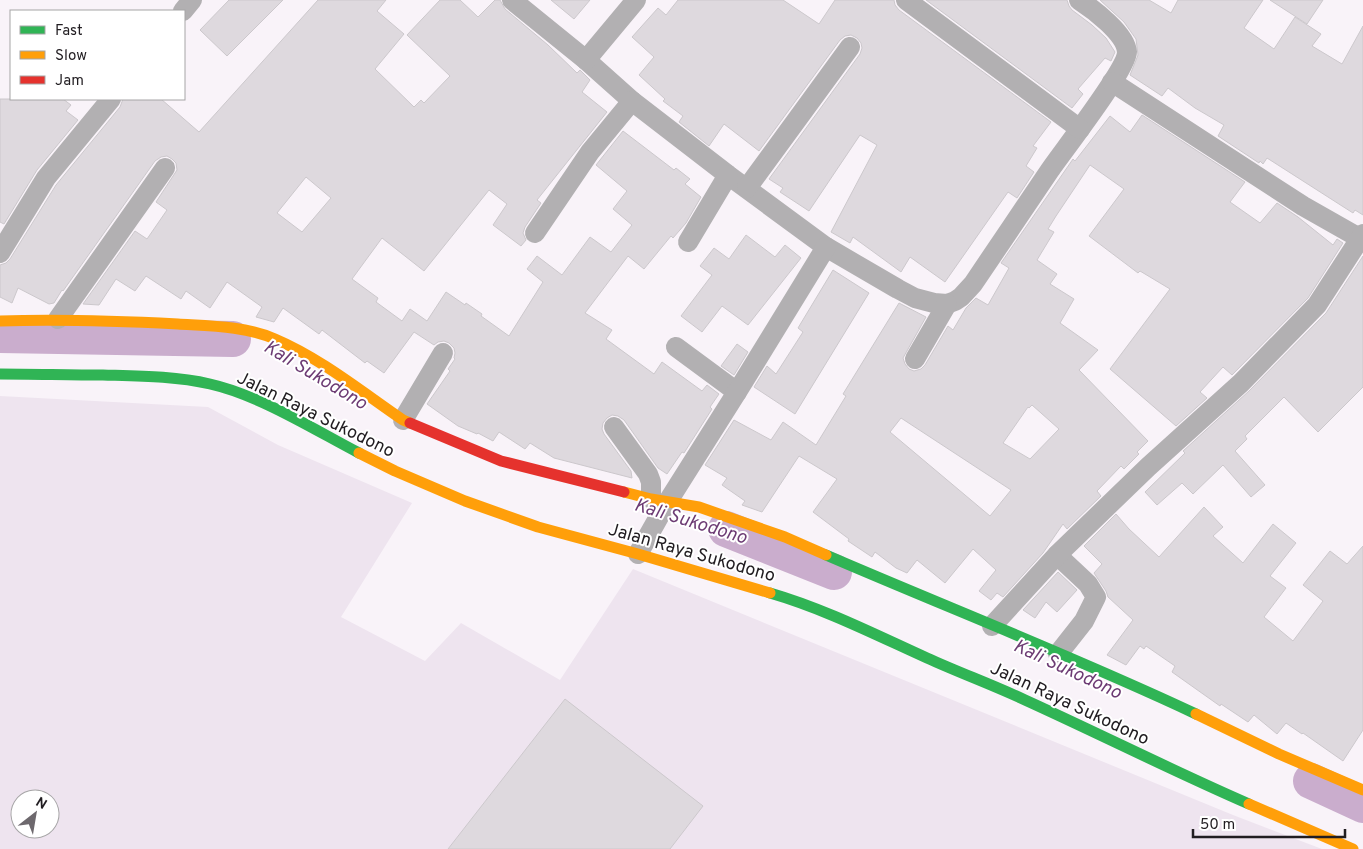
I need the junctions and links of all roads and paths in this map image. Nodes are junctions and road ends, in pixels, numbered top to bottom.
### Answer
1 (192, 0) edge
2 (512, 0) edge
3 (636, 0) edge
4 (906, 0) edge
5 (1079, 0) edge
6 (184, 10) edge
7 (850, 48) dead end
8 (586, 60) junction
9 (1112, 82) junction
10 (110, 100) edge
11 (632, 101) junction
12 (1080, 129) junction
13 (164, 168) dead end
14 (728, 175) junction
15 (747, 188) junction
16 (5, 231) edge
17 (535, 233) dead end
18 (1362, 238) edge
19 (688, 242) dead end
20 (826, 247) junction
21 (0, 253) edge
22 (947, 304) junction
23 (58, 319) junction
24 (0, 321) edge
25 (676, 348) dead end
26 (443, 353) dead end
27 (915, 359) dead end
28 (0, 374) edge
29 (737, 392) junction
30 (403, 420) junction
31 (614, 428) dead end
32 (662, 502) junction
33 (643, 547) junction
34 (1057, 555) junction
35 (992, 626) junction
36 (1058, 654) junction
37 (1363, 790) edge
38 (1353, 849) edge

1 - 6 street
2 - 8 street
3 - 8 street
4 - 12 street
5 - 9 street
7 - 15 street
8 - 11 street
9 - 12 street
9 - 18 street
10 - 16 street
11 - 14 street
11 - 17 street
12 - 22 street
13 - 23 street
14 - 15 street
14 - 19 street
15 - 20 street
16 - 21 street
18 - 34 street
20 - 22 street
20 - 29 street
22 - 27 street
23 - 24 street
23 - 30 street
25 - 29 street
26 - 30 street
28 - 33 street, Jalan Raya Sukodono
29 - 32 street
30 - 32 street
31 - 32 street
32 - 33 street
32 - 35 street
33 - 38 street, Jalan Raya Sukodono
34 - 35 street
34 - 36 street
35 - 36 street
36 - 37 street

